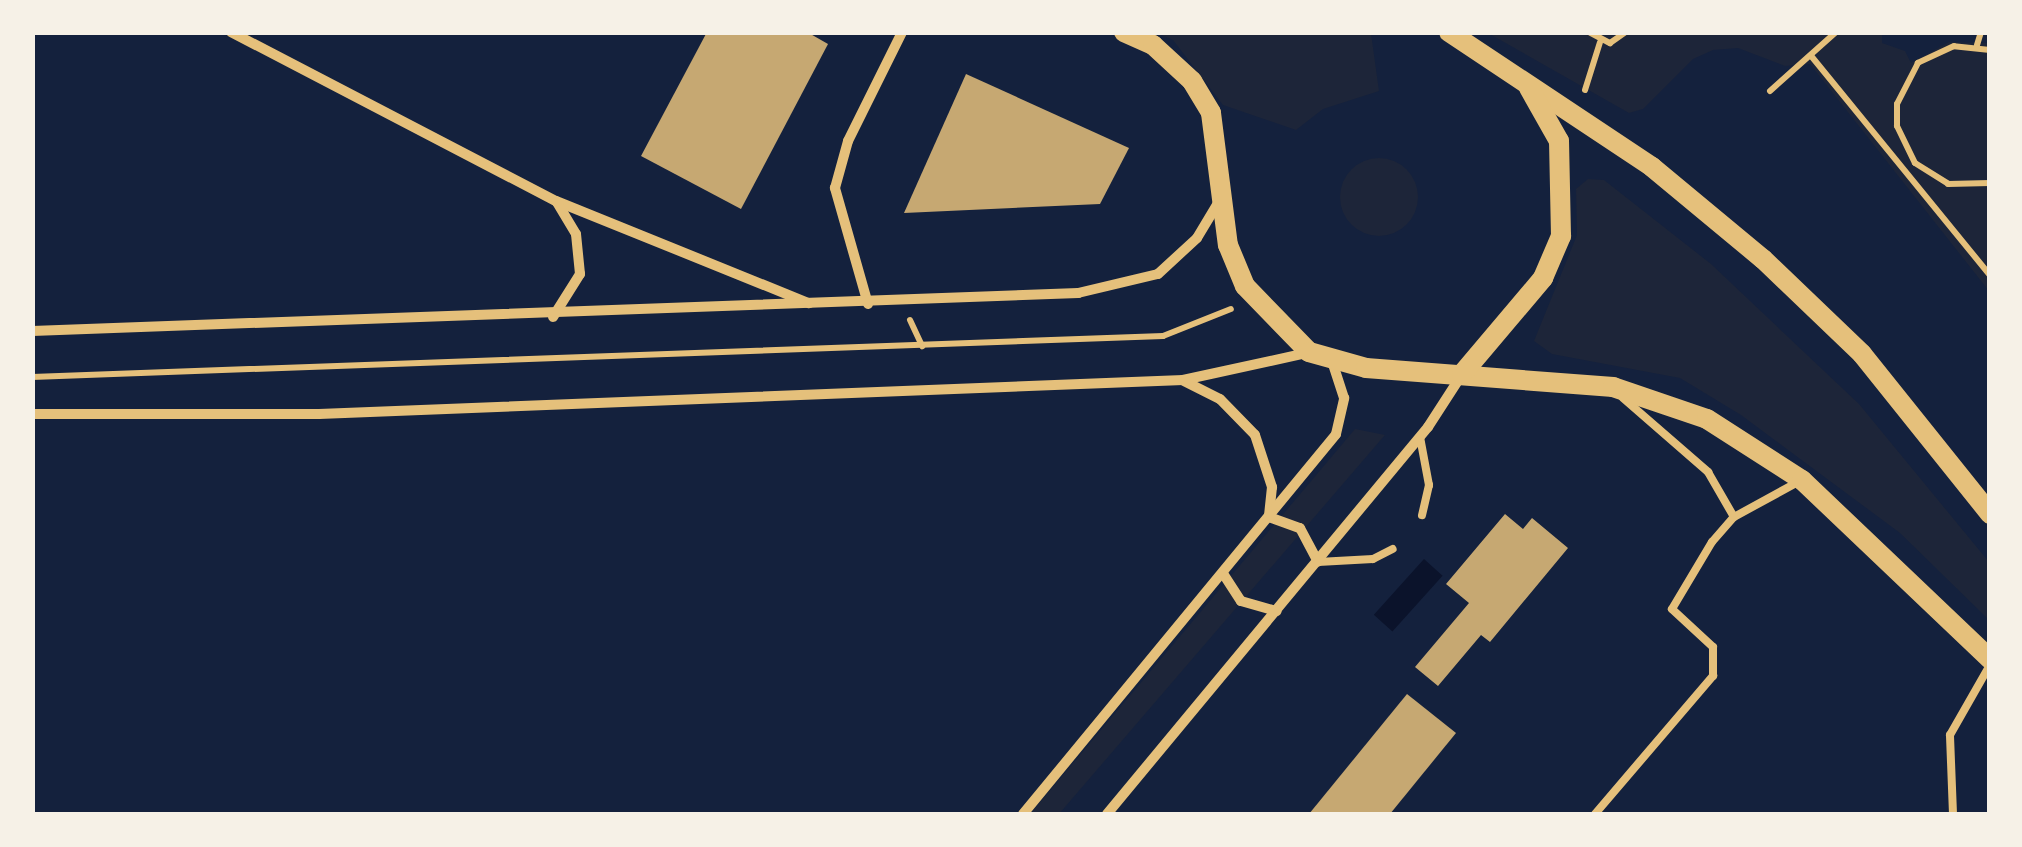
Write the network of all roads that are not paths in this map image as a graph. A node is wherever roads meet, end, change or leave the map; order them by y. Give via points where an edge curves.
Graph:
1 (231, 32) edge
2 (902, 32) edge
3 (1124, 32) edge
4 (1450, 32) edge
5 (1517, 72) junction
6 (1221, 198) junction
7 (556, 201) junction
8 (868, 304) junction
9 (816, 306) junction
10 (552, 317) junction
11 (32, 332) edge
12 (1309, 352) junction
13 (1332, 360) junction
14 (1462, 374) junction
15 (1183, 380) junction
16 (1614, 387) junction
17 (32, 414) edge
18 (1420, 437) junction
19 (1802, 480) junction
20 (1990, 514) edge
21 (1422, 515) dead end
22 (1269, 517) junction
23 (1734, 517) junction
24 (1393, 549) dead end
25 (1318, 562) junction
26 (1224, 575) junction
27 (1277, 611) junction
28 (1990, 662) edge
29 (1023, 814) edge
30 (1107, 814) edge
31 (1595, 814) edge
32 (1954, 814) edge

1 - 7 street
2 - 8 street via 848,141 835,188
3 - 6 main road via 1153,44 1192,80 1218,142
4 - 5 main road
5 - 14 main road via 1559,142 1561,236 1543,278
5 - 20 main road via 1750,248 1848,340
6 - 8 street via 1197,238 1158,274 1078,293
6 - 12 main road via 1228,244 1256,299
7 - 9 street
7 - 10 street via 576,234 580,274
8 - 9 street
9 - 10 street
10 - 11 street
12 - 13 main road
12 - 15 street
13 - 14 main road
13 - 22 street via 1344,418
14 - 16 main road
14 - 18 street
15 - 17 street via 320,414
15 - 22 street via 1220,399 1255,435 1272,487
16 - 19 main road via 1706,418
16 - 23 lane via 1708,472
18 - 21 lane via 1429,485
18 - 25 street
19 - 23 lane
19 - 28 main road
22 - 25 street via 1300,528
22 - 26 street
23 - 31 lane via 1672,609 1713,647 1713,676
24 - 25 lane via 1373,559
25 - 27 street
26 - 27 street via 1241,601
26 - 29 street
27 - 30 street
28 - 32 lane via 1950,735

